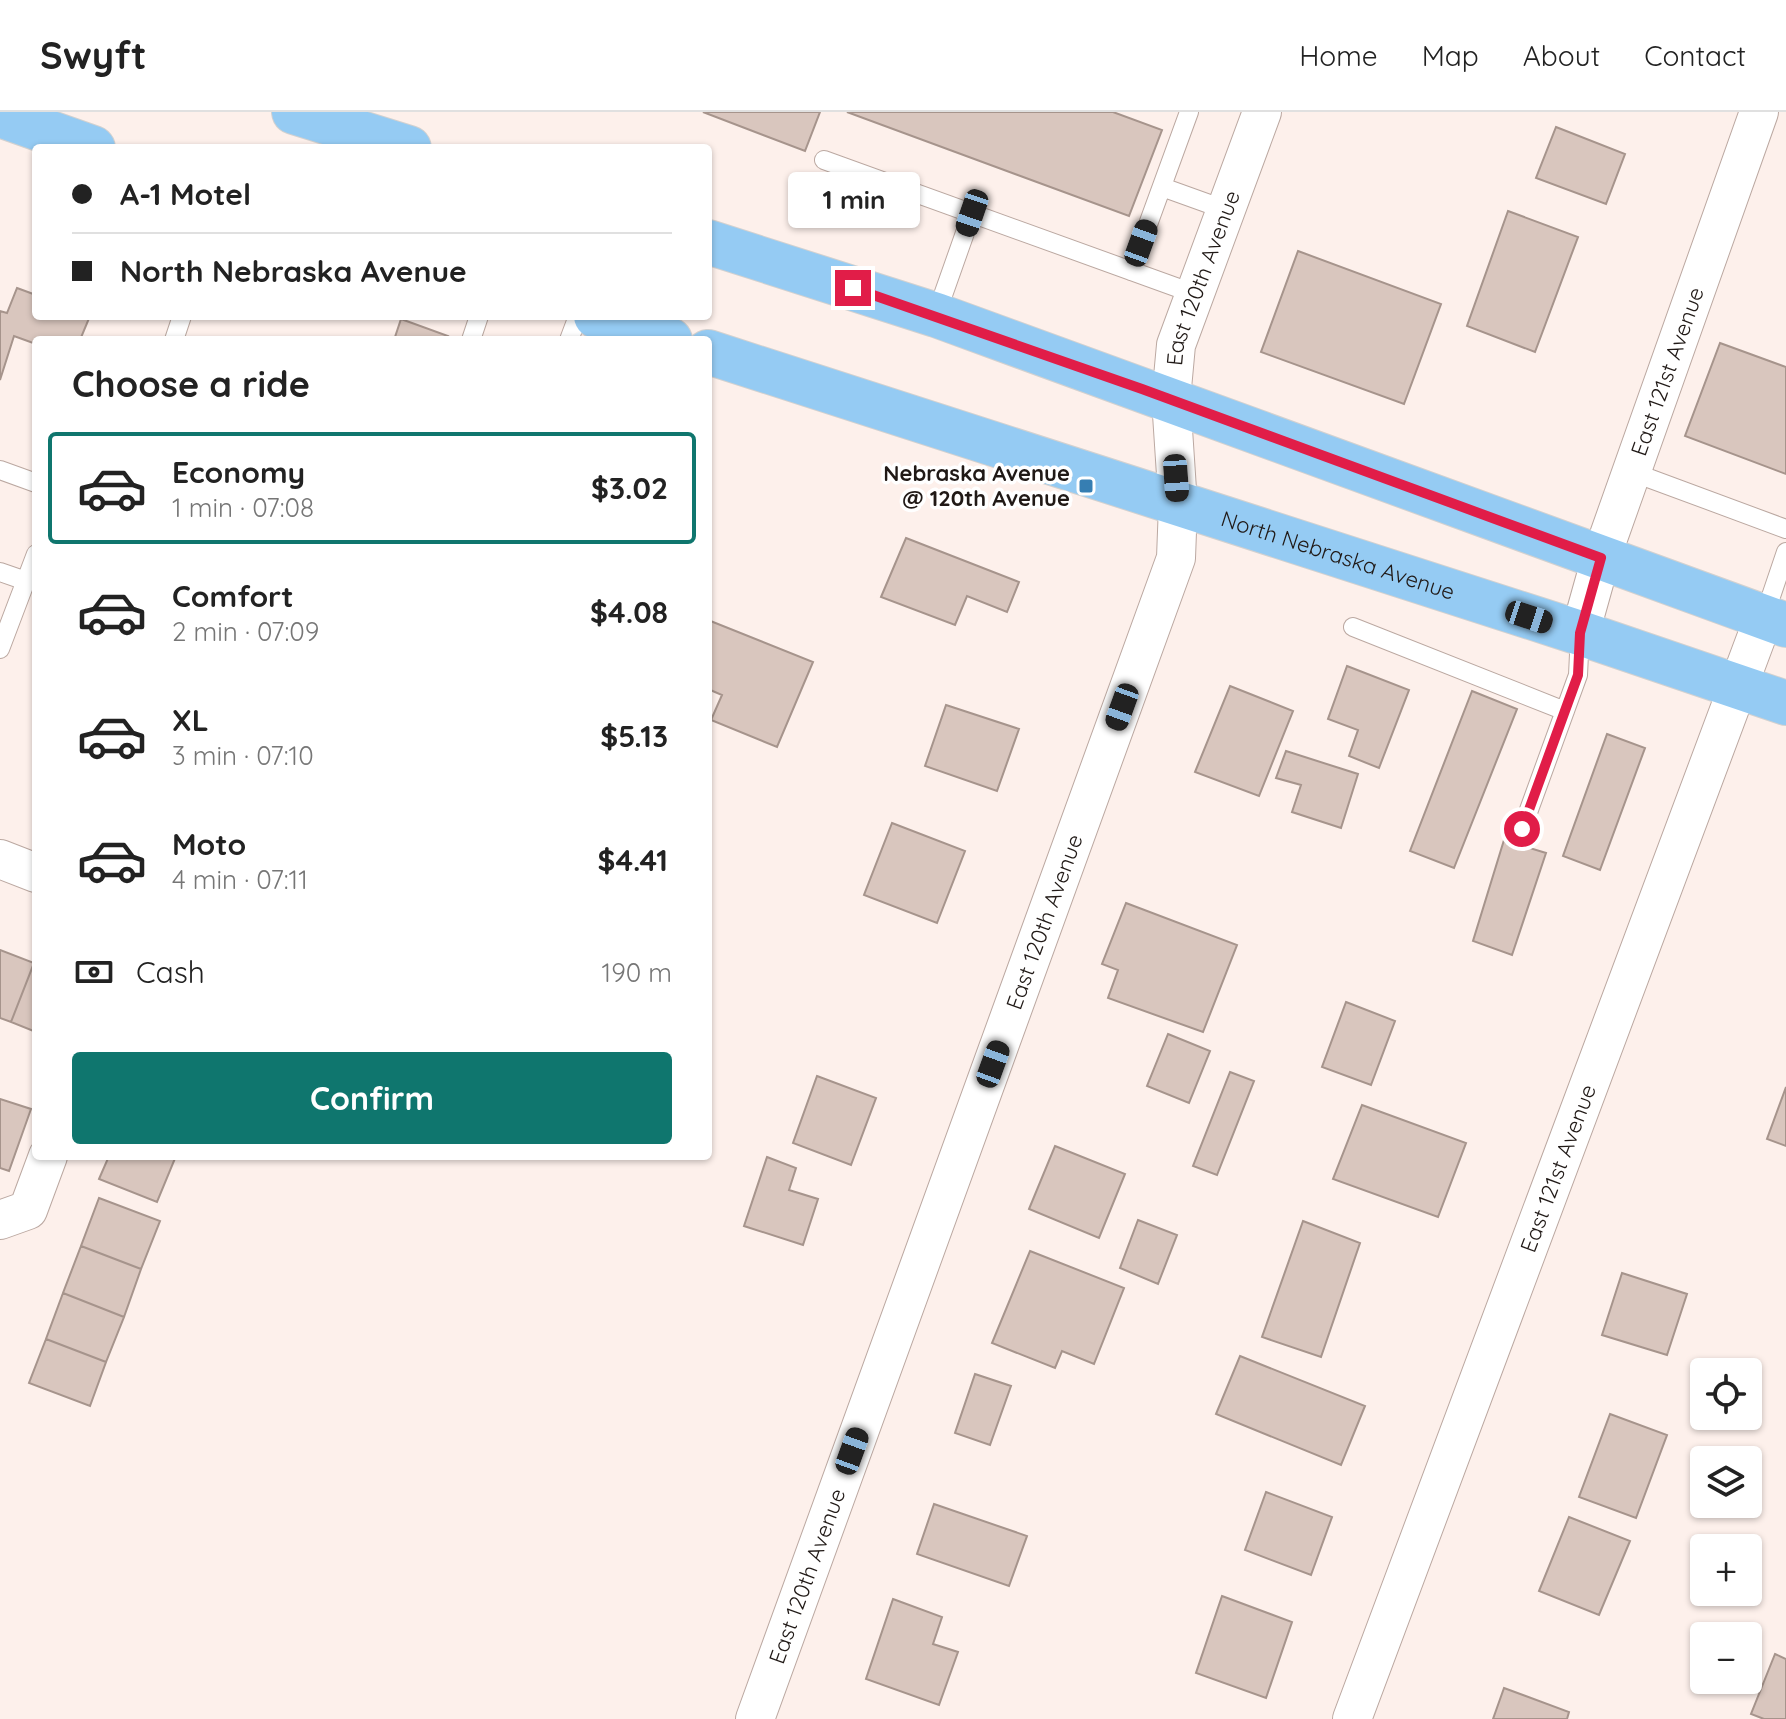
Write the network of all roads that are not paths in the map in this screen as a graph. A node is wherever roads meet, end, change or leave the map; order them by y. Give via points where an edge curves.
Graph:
1 (294, 112) edge
2 (1189, 112) edge
3 (1262, 112) edge
4 (1759, 112) edge
5 (0, 115) edge
6 (82, 144) edge
7 (396, 144) edge
8 (824, 160) dead end
9 (1162, 187) junction
10 (1226, 210) junction
11 (972, 213) junction
12 (712, 243) edge
13 (1131, 271) junction
14 (1195, 294) junction
15 (936, 315) junction
16 (608, 320) edge
17 (658, 336) edge
18 (712, 353) edge
19 (1171, 399) junction
20 (0, 470) edge
21 (1632, 472) junction
22 (32, 482) edge
23 (1178, 505) junction
24 (1786, 529) edge
25 (1786, 552) edge
26 (1601, 558) junction
27 (32, 565) edge
28 (0, 572) edge
29 (26, 581) junction
30 (1775, 621) edge
31 (1353, 627) dead end
32 (1580, 633) junction
33 (0, 649) edge
34 (1737, 685) junction
35 (1786, 703) edge
36 (1565, 711) junction
37 (1522, 829) dead end
38 (0, 859) edge
39 (32, 871) edge
40 (47, 1160) edge
41 (0, 1220) edge
42 (755, 1719) edge
43 (1352, 1719) edge

1 - 7 main road
2 - 9 lane
3 - 10 street, East 120th Avenue
4 - 21 street, East 121st Avenue
5 - 6 main road
8 - 11 lane
9 - 10 lane
9 - 13 lane
10 - 14 street, East 120th Avenue
11 - 13 lane
11 - 15 lane
12 - 15 main road
13 - 14 lane
14 - 19 street, East 120th Avenue via 1176,345
15 - 19 main road
16 - 17 main road
18 - 23 main road, North Nebraska Avenue
19 - 23 street, East 120th Avenue
19 - 26 main road
20 - 22 lane
21 - 24 lane
21 - 26 street, East 121st Avenue
23 - 32 main road, North Nebraska Avenue
23 - 42 street, East 120th Avenue via 1176,558
25 - 30 lane
26 - 30 main road
26 - 32 street, East 121st Avenue
27 - 29 lane
28 - 29 lane
29 - 33 lane
30 - 34 street, East 121st Avenue
31 - 36 lane
32 - 34 main road, North Nebraska Avenue
32 - 36 lane via 1578,675
34 - 35 main road, North Nebraska Avenue
34 - 43 street, East 121st Avenue
36 - 37 lane
38 - 39 street
40 - 41 street via 28,1210

